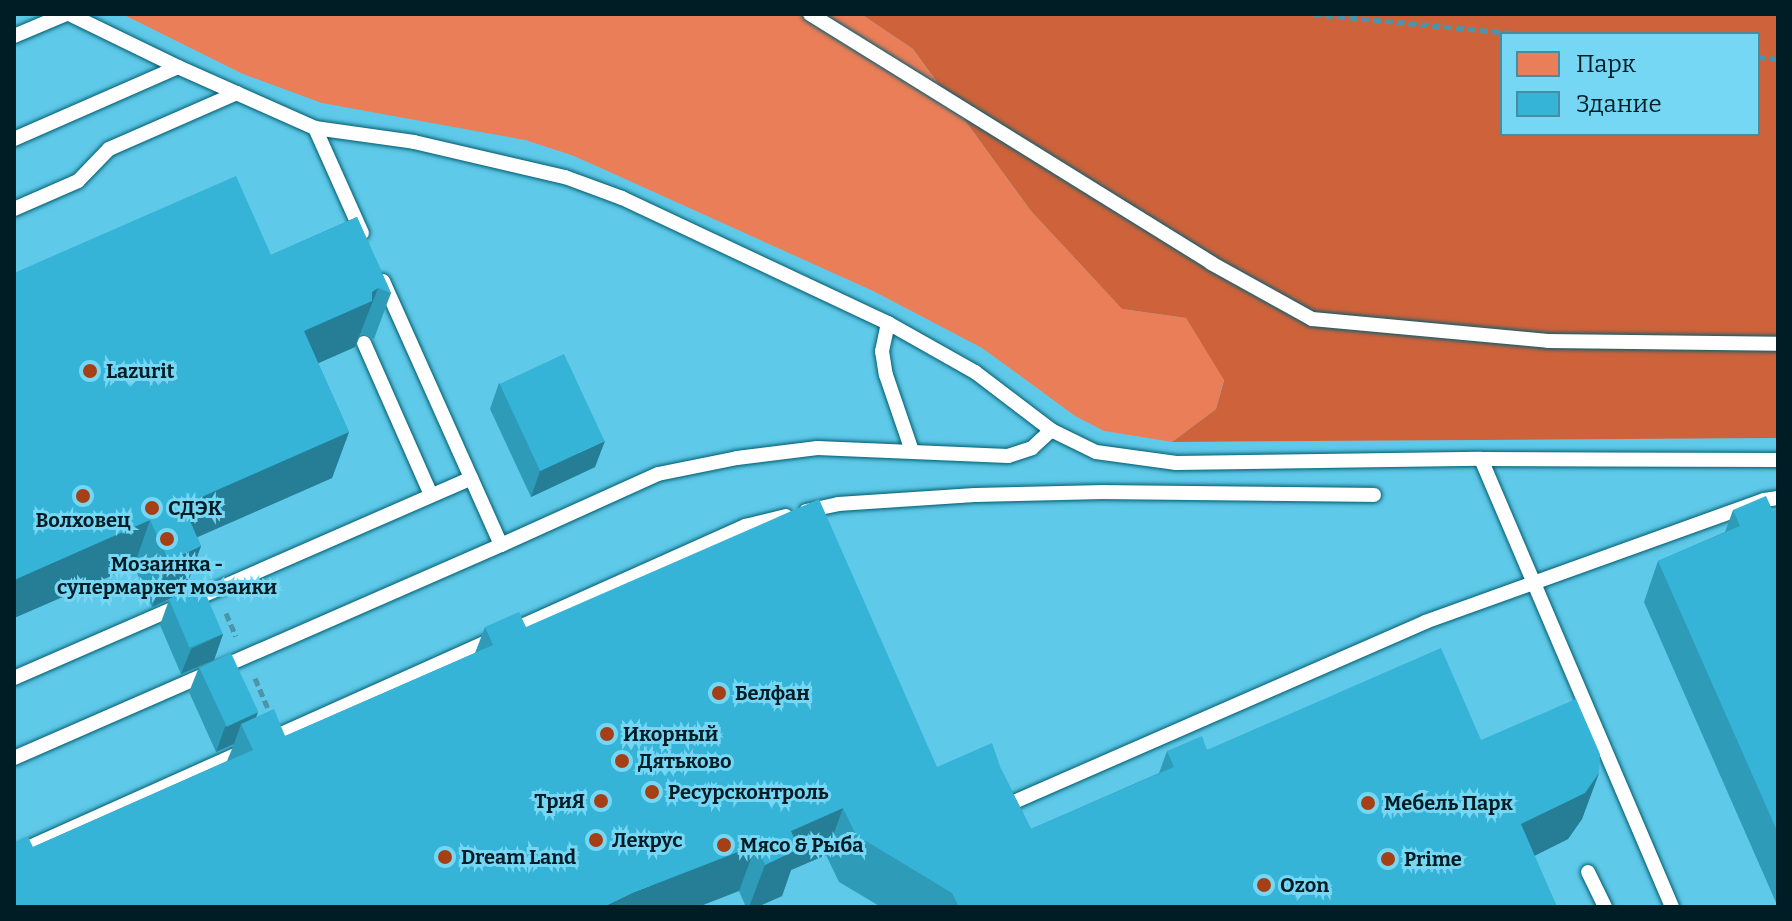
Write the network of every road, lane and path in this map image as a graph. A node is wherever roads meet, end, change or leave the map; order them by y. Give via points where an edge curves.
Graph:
1 (68, 14) edge
2 (810, 14) edge
3 (1313, 14) edge
4 (1500, 32) edge
5 (14, 36) edge
6 (178, 67) junction
7 (237, 93) junction
8 (315, 128) junction
9 (14, 139) edge
10 (14, 209) edge
11 (367, 244) edge
12 (380, 274) edge
13 (888, 323) junction
14 (364, 343) edge
15 (1778, 344) edge
16 (1051, 430) junction
17 (912, 451) junction
18 (1481, 459) junction
19 (1778, 460) edge
20 (471, 478) junction
21 (431, 495) junction
22 (1374, 495) dead end
23 (1778, 498) edge
24 (501, 545) junction
25 (1533, 581) junction
26 (14, 678) edge
27 (14, 758) edge
28 (993, 812) edge
29 (14, 854) edge
30 (1588, 872) dead end
31 (1605, 907) edge
32 (1672, 907) edge

1 - 5 lane
1 - 6 lane
2 - 15 lane via 1211,263 1312,319 1548,341
3 - 4 path
6 - 7 lane
6 - 9 lane
7 - 8 lane
7 - 10 lane via 109,149 78,181
8 - 11 lane
8 - 13 lane via 414,142 565,177 622,198
12 - 20 lane
13 - 16 lane via 975,372
13 - 17 lane via 882,351 886,375
14 - 21 lane
16 - 17 lane via 1032,448 1008,456
16 - 18 lane via 1096,452 1176,463
17 - 24 lane via 817,448 658,474
18 - 19 lane
18 - 25 lane
20 - 21 lane
20 - 24 lane
21 - 26 lane
22 - 29 lane via 1104,492 917,497 838,504 745,526
23 - 25 lane
24 - 27 lane
25 - 28 lane via 1425,622
25 - 32 lane
30 - 31 lane

